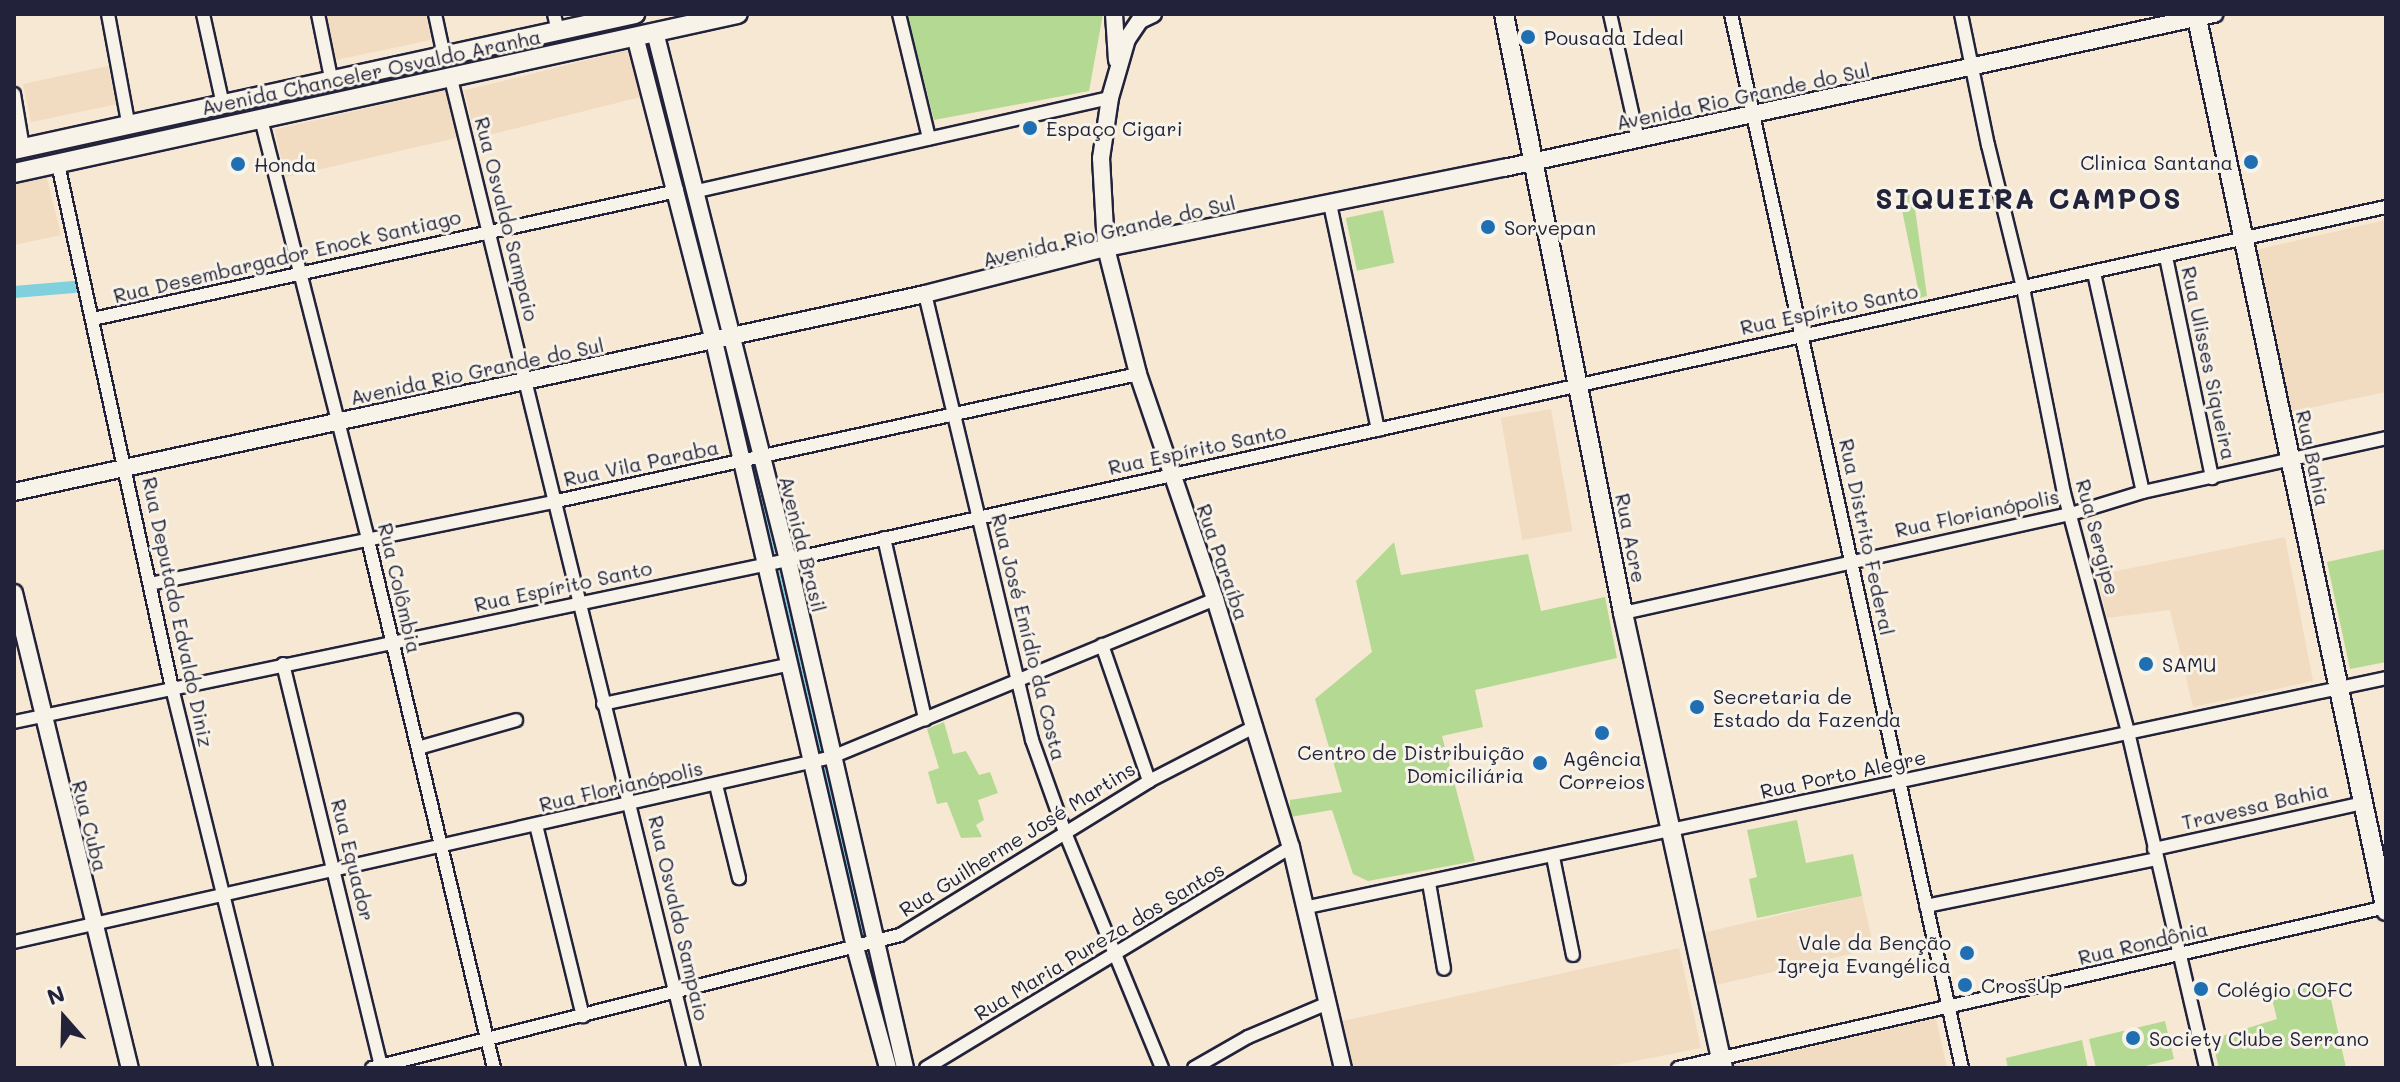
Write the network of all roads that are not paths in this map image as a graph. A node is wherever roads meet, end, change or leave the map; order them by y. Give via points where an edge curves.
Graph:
1 (108, 14) edge
2 (203, 14) edge
3 (318, 14) edge
4 (435, 14) edge
5 (635, 14) edge
6 (738, 14) edge
7 (899, 14) edge
8 (1114, 14) edge
9 (1153, 14) edge
10 (1504, 14) edge
11 (1610, 14) edge
12 (1731, 14) edge
13 (1961, 14) edge
14 (2202, 15) edge
15 (556, 22) edge
16 (655, 32) junction
17 (635, 36) junction
18 (444, 56) junction
19 (1117, 65) junction
20 (1972, 67) junction
21 (451, 79) junction
22 (332, 83) junction
23 (14, 94) edge
24 (1110, 98) junction
25 (223, 105) junction
26 (1751, 114) junction
27 (261, 119) junction
28 (129, 127) junction
29 (929, 138) junction
30 (1638, 139) junction
31 (19, 149) edge
32 (1533, 161) junction
33 (58, 164) junction
34 (14, 173) edge
35 (677, 191) junction
36 (697, 191) junction
37 (1330, 204) junction
38 (2386, 207) edge
39 (490, 231) junction
40 (2246, 239) junction
41 (1106, 248) junction
42 (2166, 257) junction
43 (301, 272) junction
44 (2094, 273) junction
45 (2023, 288) junction
46 (925, 294) junction
47 (93, 319) junction
48 (1804, 335) junction
49 (731, 336) junction
50 (714, 341) junction
51 (1138, 374) junction
52 (526, 381) junction
53 (1578, 384) junction
54 (953, 413) junction
55 (339, 422) junction
56 (1378, 430) junction
57 (2386, 438) edge
58 (761, 457) junction
59 (2291, 458) junction
60 (742, 461) junction
61 (126, 468) junction
62 (1171, 474) junction
63 (2212, 478) junction
64 (14, 492) edge
65 (2143, 492) junction
66 (557, 501) junction
67 (2071, 514) junction
68 (978, 517) junction
69 (884, 538) junction
70 (368, 540) junction
71 (788, 560) junction
72 (1852, 561) junction
73 (767, 563) junction
74 (150, 584) junction
75 (14, 593) edge
76 (1215, 599) junction
77 (579, 603) junction
78 (1623, 613) junction
79 (392, 642) junction
80 (1102, 645) junction
81 (283, 664) junction
82 (791, 664) junction
83 (2386, 678) edge
84 (1017, 680) junction
85 (172, 688) junction
86 (2338, 688) junction
87 (603, 704) junction
88 (42, 716) junction
89 (925, 719) junction
90 (516, 720) dead end
91 (14, 722) edge
92 (1256, 726) junction
93 (2128, 732) junction
94 (418, 748) junction
95 (832, 757) junction
96 (813, 762) junction
97 (1149, 781) junction
98 (1899, 782) junction
99 (716, 785) junction
100 (2363, 803) junction
101 (631, 804) junction
102 (536, 825) junction
103 (1673, 832) junction
104 (1066, 835) junction
105 (441, 846) junction
106 (1291, 847) junction
107 (2156, 854) junction
108 (1553, 857) junction
109 (336, 870) junction
110 (739, 878) dead end
111 (1429, 883) junction
112 (224, 895) junction
113 (1926, 906) junction
114 (1308, 907) junction
115 (2386, 908) edge
116 (93, 924) junction
117 (14, 942) edge
118 (875, 943) junction
119 (855, 947) junction
120 (1118, 954) junction
121 (1573, 955) dead end
122 (2179, 956) junction
123 (1444, 969) dead end
124 (676, 993) junction
125 (1328, 1003) junction
126 (1949, 1007) junction
127 (583, 1016) junction
128 (488, 1040) junction
129 (1722, 1064) edge
130 (377, 1067) edge
131 (130, 1068) edge
132 (266, 1068) edge
133 (494, 1068) edge
134 (694, 1068) edge
135 (888, 1068) edge
136 (905, 1068) edge
137 (926, 1068) edge
138 (1162, 1068) edge
139 (1194, 1068) edge
140 (1343, 1068) edge
141 (1678, 1068) edge
142 (1962, 1068) edge
143 (2206, 1068) edge

1 - 28 street
2 - 25 street
3 - 22 street
4 - 18 street
5 - 15 main road, Avenida Chanceler Osvaldo Aranha
6 - 16 main road, Avenida Chanceler Osvaldo Aranha
7 - 29 street
8 - 19 street
9 - 19 street via 1133,27
10 - 32 main road, Rua Acre
11 - 30 street
12 - 26 street, Rua Distrito Federal
13 - 20 street, Rua Sergipe
14 - 20 street, Avenida Rio Grande do Sul
14 - 40 main road, Rua Bahia
15 - 18 main road, Avenida Chanceler Osvaldo Aranha
16 - 17 main road, Avenida Chanceler Osvaldo Aranha
16 - 36 street, Avenida Brasil
17 - 21 main road, Avenida Chanceler Osvaldo Aranha
17 - 35 street, Avenida Brasil
18 - 22 main road, Avenida Chanceler Osvaldo Aranha
19 - 24 street, Rua Paraíba
20 - 26 street, Avenida Rio Grande do Sul
20 - 45 street, Rua Sergipe
21 - 27 main road, Avenida Chanceler Osvaldo Aranha
21 - 39 street, Rua Osvaldo Sampaio
22 - 25 main road, Avenida Chanceler Osvaldo Aranha
23 - 31 street
24 - 29 street
24 - 41 street, Rua Paraíba via 1101,158
25 - 28 main road, Avenida Chanceler Osvaldo Aranha
26 - 30 street, Avenida Rio Grande do Sul
26 - 48 street, Rua Distrito Federal
27 - 33 main road, Avenida Chanceler Osvaldo Aranha
27 - 43 street, Rua Colômbia
28 - 31 main road, Avenida Chanceler Osvaldo Aranha
29 - 36 street
30 - 32 street, Avenida Rio Grande do Sul
32 - 37 street, Avenida Rio Grande do Sul
32 - 53 main road, Rua Acre
33 - 34 main road, Avenida Chanceler Osvaldo Aranha
33 - 47 street, Rua Deputado Edvaldo Diniz
35 - 39 street, Rua Desembargador Enock Santiago
35 - 50 street, Avenida Brasil
36 - 49 street, Avenida Brasil
37 - 41 street, Avenida Rio Grande do Sul
37 - 56 street
38 - 40 street, Rua Espírito Santo
39 - 43 street, Rua Desembargador Enock Santiago
39 - 52 street, Rua Osvaldo Sampaio
40 - 42 street, Rua Espírito Santo
40 - 59 main road, Rua Bahia
41 - 46 street, Avenida Rio Grande do Sul
41 - 51 street, Rua Paraíba
42 - 44 street, Rua Espírito Santo
42 - 63 street, Rua Ulisses Siqueira
43 - 47 street, Rua Desembargador Enock Santiago
43 - 55 street, Rua Colômbia
44 - 45 street, Rua Espírito Santo
44 - 65 street
45 - 48 street, Rua Espírito Santo
45 - 67 street, Rua Sergipe
46 - 49 street, Avenida Rio Grande do Sul
46 - 54 street, Rua José Emídio da Costa
47 - 61 street, Rua Deputado Edvaldo Diniz
48 - 53 street, Rua Espírito Santo
48 - 72 street, Rua Distrito Federal
49 - 50 street, Avenida Rio Grande do Sul
49 - 58 street, Avenida Brasil
50 - 52 street, Avenida Rio Grande do Sul
50 - 60 street, Avenida Brasil
51 - 54 street, Rua Vila Paraba
51 - 62 street, Rua Paraíba
52 - 55 street, Avenida Rio Grande do Sul
52 - 66 street, Rua Osvaldo Sampaio
53 - 56 street, Rua Espírito Santo
53 - 78 main road, Rua Acre
54 - 58 street, Rua Vila Paraba
54 - 68 street, Rua José Emídio da Costa
55 - 61 street, Avenida Rio Grande do Sul
55 - 70 street, Rua Colômbia
56 - 62 street, Rua Espírito Santo
57 - 59 street, Rua Florianópolis
58 - 60 street, Rua Vila Paraba
58 - 71 street, Avenida Brasil
59 - 63 street, Rua Florianópolis
59 - 86 main road, Rua Bahia
60 - 66 street, Rua Vila Paraba
60 - 73 street, Avenida Brasil
61 - 64 street, Avenida Rio Grande do Sul
61 - 74 street, Rua Deputado Edvaldo Diniz
62 - 68 street, Rua Espírito Santo
62 - 76 street, Rua Paraíba
63 - 65 street, Rua Florianópolis
65 - 67 street, Rua Florianópolis
66 - 70 street, Rua Vila Paraba
66 - 77 street, Rua Osvaldo Sampaio
67 - 72 street, Rua Florianópolis
67 - 93 street, Rua Sergipe
68 - 69 street, Rua Espírito Santo
68 - 84 street, Rua José Emídio da Costa
69 - 71 street, Rua Espírito Santo
69 - 89 street
70 - 74 street, Rua Vila Paraba
70 - 79 street, Rua Colômbia
71 - 73 street, Rua Espírito Santo
71 - 95 street, Avenida Brasil
72 - 78 street, Rua Florianópolis
72 - 98 street, Rua Distrito Federal
73 - 77 street, Rua Espírito Santo
73 - 82 street, Avenida Brasil
74 - 85 street, Rua Deputado Edvaldo Diniz
75 - 88 street, Rua Cuba
76 - 80 street, Rua Florianópolis
76 - 92 street, Rua Paraíba
77 - 79 street, Rua Espírito Santo
77 - 87 street, Rua Osvaldo Sampaio
78 - 103 main road, Rua Acre
79 - 81 street, Rua Espírito Santo
79 - 94 street, Rua Colômbia
80 - 84 street, Rua Florianópolis
80 - 97 street
81 - 85 street, Rua Espírito Santo
81 - 109 street, Rua Equador
82 - 87 street
82 - 96 street, Avenida Brasil
83 - 86 street, Rua Porto Alegre
84 - 89 street, Rua Florianópolis
84 - 104 street, Rua José Emídio da Costa
85 - 88 street, Rua Espírito Santo
85 - 112 street, Rua Deputado Edvaldo Diniz
86 - 93 street, Rua Porto Alegre
86 - 100 main road, Rua Bahia
87 - 101 street, Rua Osvaldo Sampaio
88 - 91 street, Rua Espírito Santo
88 - 116 street, Rua Cuba
89 - 95 street, Rua Florianópolis
90 - 94 street
92 - 97 street, Rua Guilherme José Martins
92 - 106 street, Rua Paraíba
93 - 98 street, Rua Porto Alegre
93 - 107 street, Rua Sergipe
94 - 105 street, Rua Colômbia
95 - 96 street, Rua Florianópolis
95 - 118 street, Avenida Brasil
96 - 99 street, Rua Florianópolis
96 - 119 street, Avenida Brasil
97 - 104 street, Rua Guilherme José Martins
98 - 103 street, Rua Porto Alegre
98 - 113 street, Rua Distrito Federal
99 - 101 street, Rua Florianópolis
99 - 110 street
100 - 107 street, Travessa Bahia
100 - 115 main road, Rua Bahia
101 - 102 street, Rua Florianópolis
101 - 124 street, Rua Osvaldo Sampaio
102 - 105 street, Rua Florianópolis
102 - 127 street
103 - 108 street, Rua Porto Alegre
103 - 129 main road, Rua Acre
104 - 118 street, Rua Guilherme José Martins via 918,926
104 - 120 street, Rua José Emídio da Costa
105 - 109 street, Rua Florianópolis
105 - 128 street, Rua Colômbia
106 - 114 street, Rua Paraíba
106 - 120 street, Rua Maria Pureza dos Santos
107 - 113 street, Travessa Bahia
107 - 122 street, Rua Sergipe
108 - 111 street, Rua Porto Alegre
108 - 121 street
109 - 112 street, Rua Florianópolis
109 - 130 street, Rua Equador
111 - 114 street, Rua Porto Alegre
111 - 123 street
112 - 116 street, Rua Florianópolis
112 - 132 street, Rua Deputado Edvaldo Diniz
113 - 126 street, Rua Distrito Federal
114 - 125 street, Rua Paraíba
115 - 122 street, Rua Rondônia
116 - 117 street, Rua Florianópolis
116 - 131 street, Rua Cuba
118 - 119 street, Rua Guilherme José Martins
118 - 136 street, Avenida Brasil
119 - 124 street, Rua Guilherme José Martins
119 - 135 street, Avenida Brasil
120 - 137 street, Rua Maria Pureza dos Santos
120 - 138 street, Rua José Emídio da Costa
122 - 126 street, Rua Rondônia
122 - 143 street, Rua Sergipe
124 - 127 street, Rua Guilherme José Martins
124 - 134 street, Rua Osvaldo Sampaio
125 - 139 street via 1248,1037
125 - 140 street, Rua Paraíba
126 - 129 street, Rua Rondônia
126 - 142 street, Rua Distrito Federal
127 - 128 street, Rua Guilherme José Martins
128 - 130 street, Rua Guilherme José Martins
128 - 133 street, Rua Colômbia
129 - 141 street, Rua Rondônia

